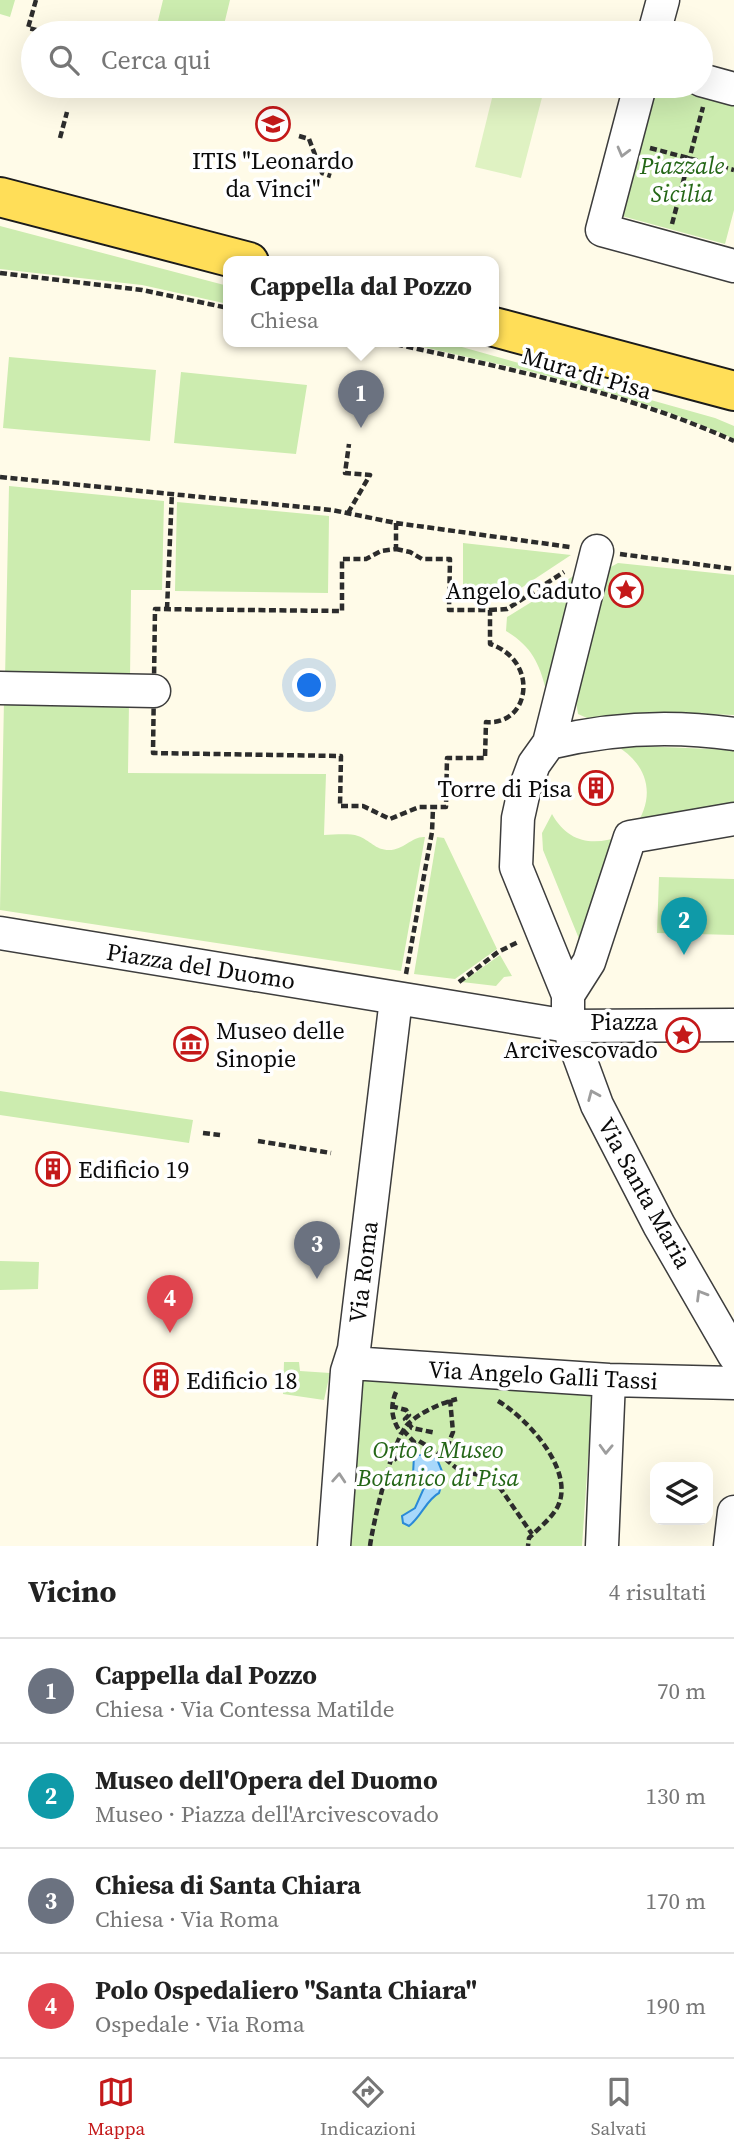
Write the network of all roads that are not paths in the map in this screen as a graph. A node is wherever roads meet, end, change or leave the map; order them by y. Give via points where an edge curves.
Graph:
1 (663, 0) edge
2 (657, 21) edge
3 (637, 98) edge
4 (0, 197) edge
5 (226, 256) edge
6 (733, 262) edge
7 (499, 328) edge
8 (734, 391) edge
9 (597, 551) road end
10 (0, 688) edge
11 (154, 691) road end
12 (734, 734) edge
13 (549, 743) junction
14 (734, 819) edge
15 (0, 933) edge
16 (568, 995) junction
17 (409, 1000) junction
18 (734, 1025) edge
19 (568, 1026) junction
20 (734, 1354) edge
21 (351, 1363) junction
22 (609, 1380) junction
23 (734, 1383) edge
24 (734, 1512) edge
25 (334, 1546) edge
26 (602, 1546) edge
27 (730, 1546) edge

1 - 2 street
3 -> 6 street via 602,230
4 - 5 main road
7 - 8 main road
9 - 13 street
10 - 11 street
12 - 13 street via 609,731
13 - 16 street via 534,764 524,791 516,831 516,867
14 - 16 street via 629,837 589,962
15 - 17 street, Piazza del Duomo
16 - 19 street
17 - 19 street, Piazza del Duomo
17 - 21 street, Via Roma
18 - 19 street, Piazza del Duomo
20 -> 19 street, Via Santa Maria via 624,1160 597,1105
21 - 22 street, Via Angelo Galli Tassi
25 -> 21 street, Via Roma
22 - 23 street, Via Angelo Galli Tassi
22 -> 26 street
24 - 27 street

